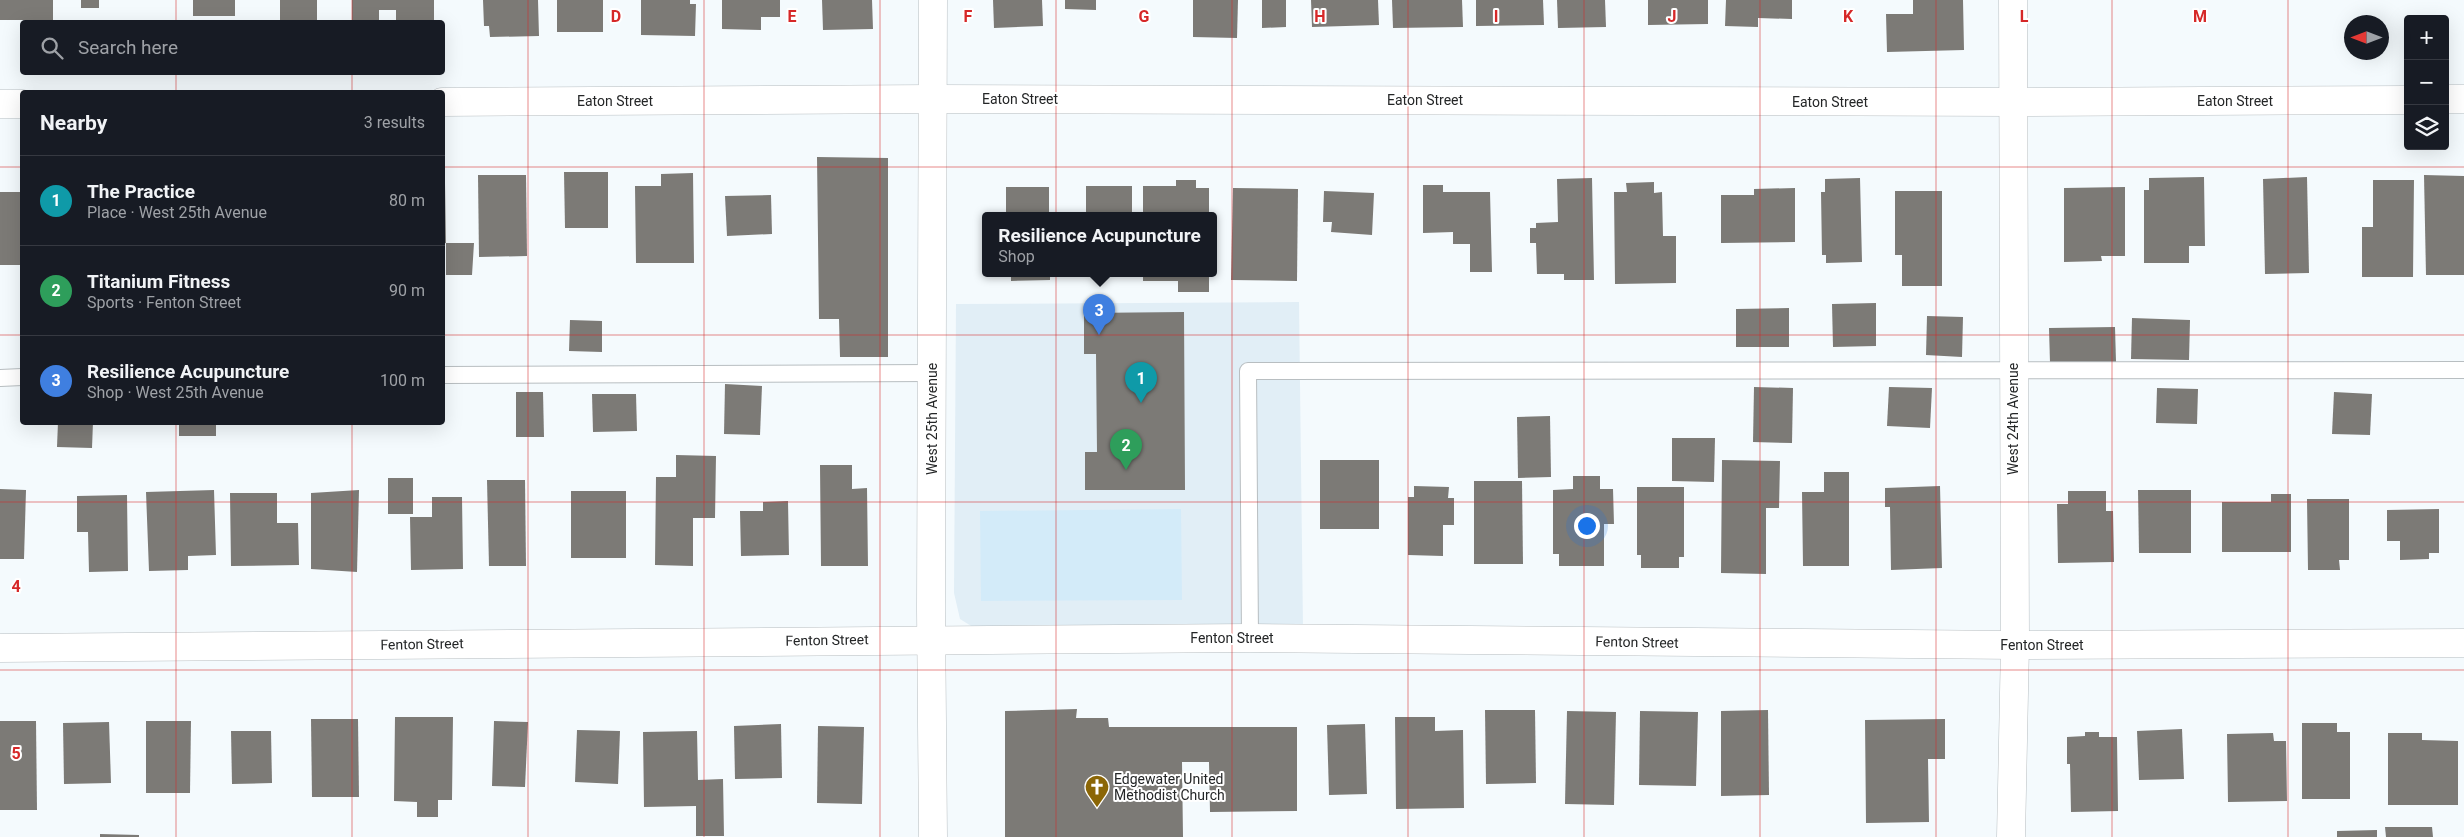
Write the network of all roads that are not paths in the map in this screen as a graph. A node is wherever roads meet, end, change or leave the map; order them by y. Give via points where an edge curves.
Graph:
1 (933, 0) edge
2 (2013, 0) edge
3 (933, 99) junction
4 (2449, 99) edge
5 (2464, 99) edge
6 (2404, 100) edge
7 (445, 102) edge
8 (2012, 102) junction
9 (0, 104) edge
10 (20, 104) edge
11 (2464, 370) edge
12 (2013, 371) junction
13 (932, 373) junction
14 (445, 375) edge
15 (20, 377) edge
16 (0, 378) edge
17 (1250, 638) junction
18 (931, 639) junction
19 (2464, 643) edge
20 (2015, 645) junction
21 (0, 648) edge
22 (933, 837) edge
23 (2011, 837) edge

1 - 3 street, West 25th Avenue
2 - 8 street, West 24th Avenue
3 - 7 street, Eaton Street
3 - 8 street, Eaton Street
3 - 13 street, West 25th Avenue
4 - 5 street
6 - 8 street, Eaton Street
8 - 12 street, West 24th Avenue
9 - 10 street
11 - 12 lane
12 - 17 lane via 1248,371
12 - 20 street, West 24th Avenue
13 - 14 lane
13 - 18 street, West 25th Avenue
15 - 16 lane
17 - 18 street, Fenton Street
17 - 20 street, Fenton Street
18 - 21 street, Fenton Street
18 - 22 street, West 25th Avenue
19 - 20 street, Fenton Street
20 - 23 street, West 24th Avenue

